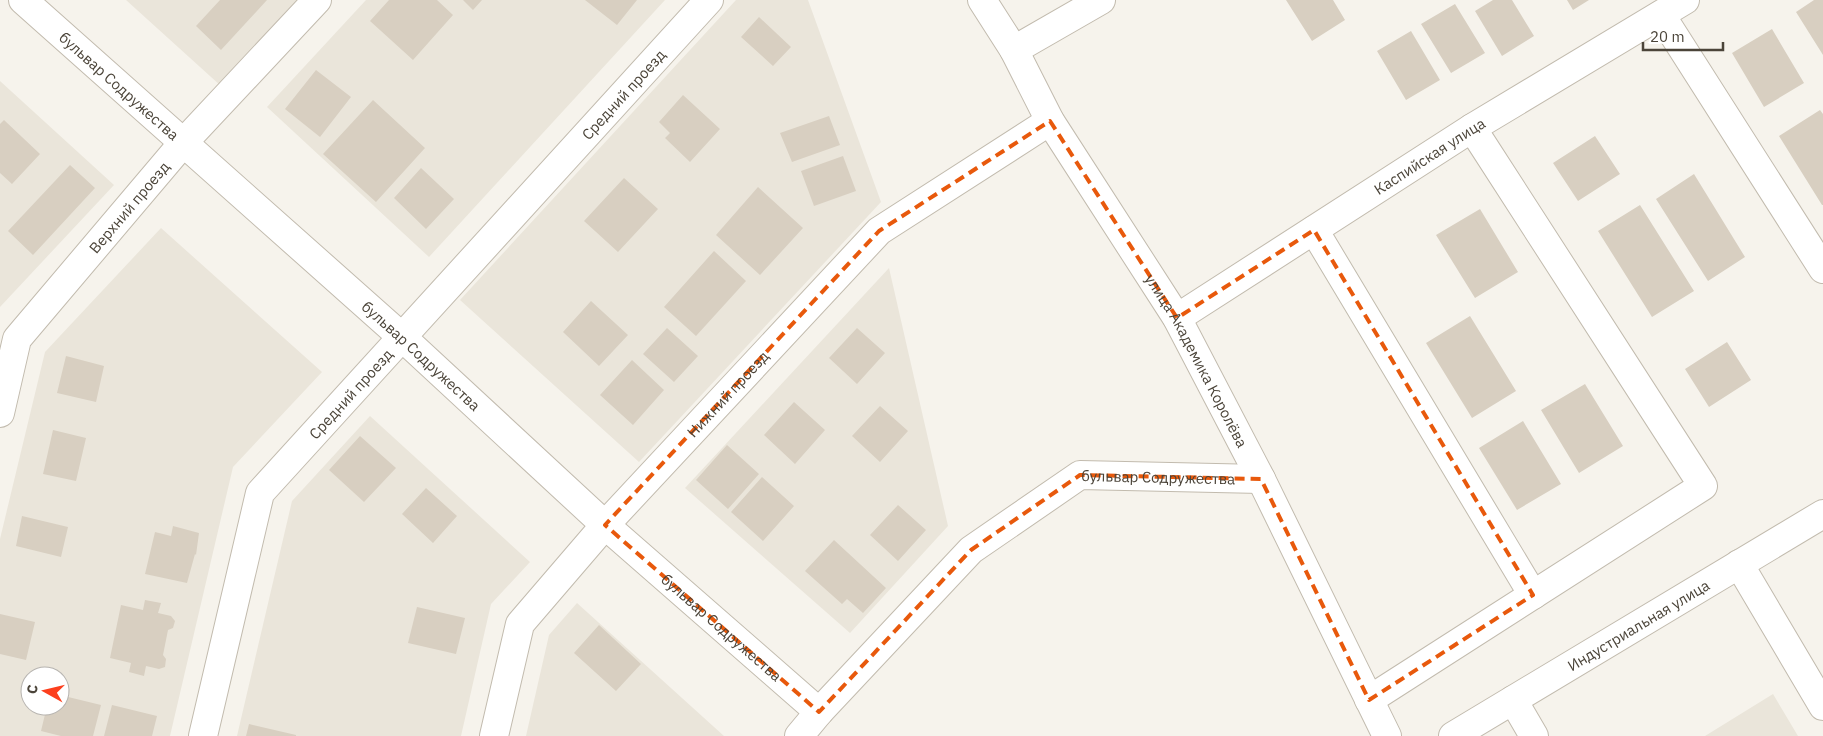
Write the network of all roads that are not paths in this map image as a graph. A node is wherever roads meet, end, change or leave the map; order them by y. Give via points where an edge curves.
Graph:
1 (23, 0) edge
2 (317, 0) edge
3 (709, 0) edge
4 (982, 0) edge
5 (1101, 0) edge
6 (1685, 0) edge
7 (1661, 15) junction
8 (1014, 50) junction
9 (1050, 121) junction
10 (1472, 128) junction
11 (183, 143) junction
12 (1314, 230) junction
13 (1823, 269) edge
14 (1177, 318) junction
15 (403, 338) junction
16 (0, 413) edge
17 (1262, 479) junction
18 (1823, 514) edge
19 (605, 525) junction
20 (1739, 564) junction
21 (1533, 595) junction
22 (1369, 700) junction
23 (1513, 700) junction
24 (1823, 706) edge
25 (819, 712) junction
26 (204, 736) edge
27 (494, 736) edge
28 (799, 736) edge
29 (1387, 736) edge
30 (1453, 736) edge
31 (1534, 736) edge

1 - 11 street, бульвар Содружества
2 - 11 street, Верхний проезд
3 - 15 street, Средний проезд
4 - 8 street, улица Академика Королёва
5 - 8 street
6 - 7 street, Каспийская улица
7 - 10 street, Каспийская улица
7 - 13 street
8 - 9 street, улица Академика Королёва
9 - 14 street, улица Академика Королёва
9 - 19 street, Нижний проезд via 879,231
10 - 12 street, Каспийская улица
10 - 21 street via 1703,486
11 - 15 street, бульвар Содружества
11 - 16 street, Верхний проезд via 17,339
12 - 14 street, Каспийская улица
12 - 21 street
14 - 17 street, улица Академика Королёва
15 - 19 street, бульвар Содружества
15 - 26 street, Средний проезд via 260,493
17 - 22 street, улица Академика Королёва
17 - 25 street, бульвар Содружества via 1080,475 971,550
18 - 20 street, Индустриальная улица
19 - 25 street, бульвар Содружества
19 - 27 street, Нижний проезд via 520,624
20 - 23 street, Индустриальная улица
20 - 24 street
21 - 22 street
22 - 29 street, улица Академика Королёва
23 - 30 street, Индустриальная улица
23 - 31 street
25 - 28 street, бульвар Содружества

